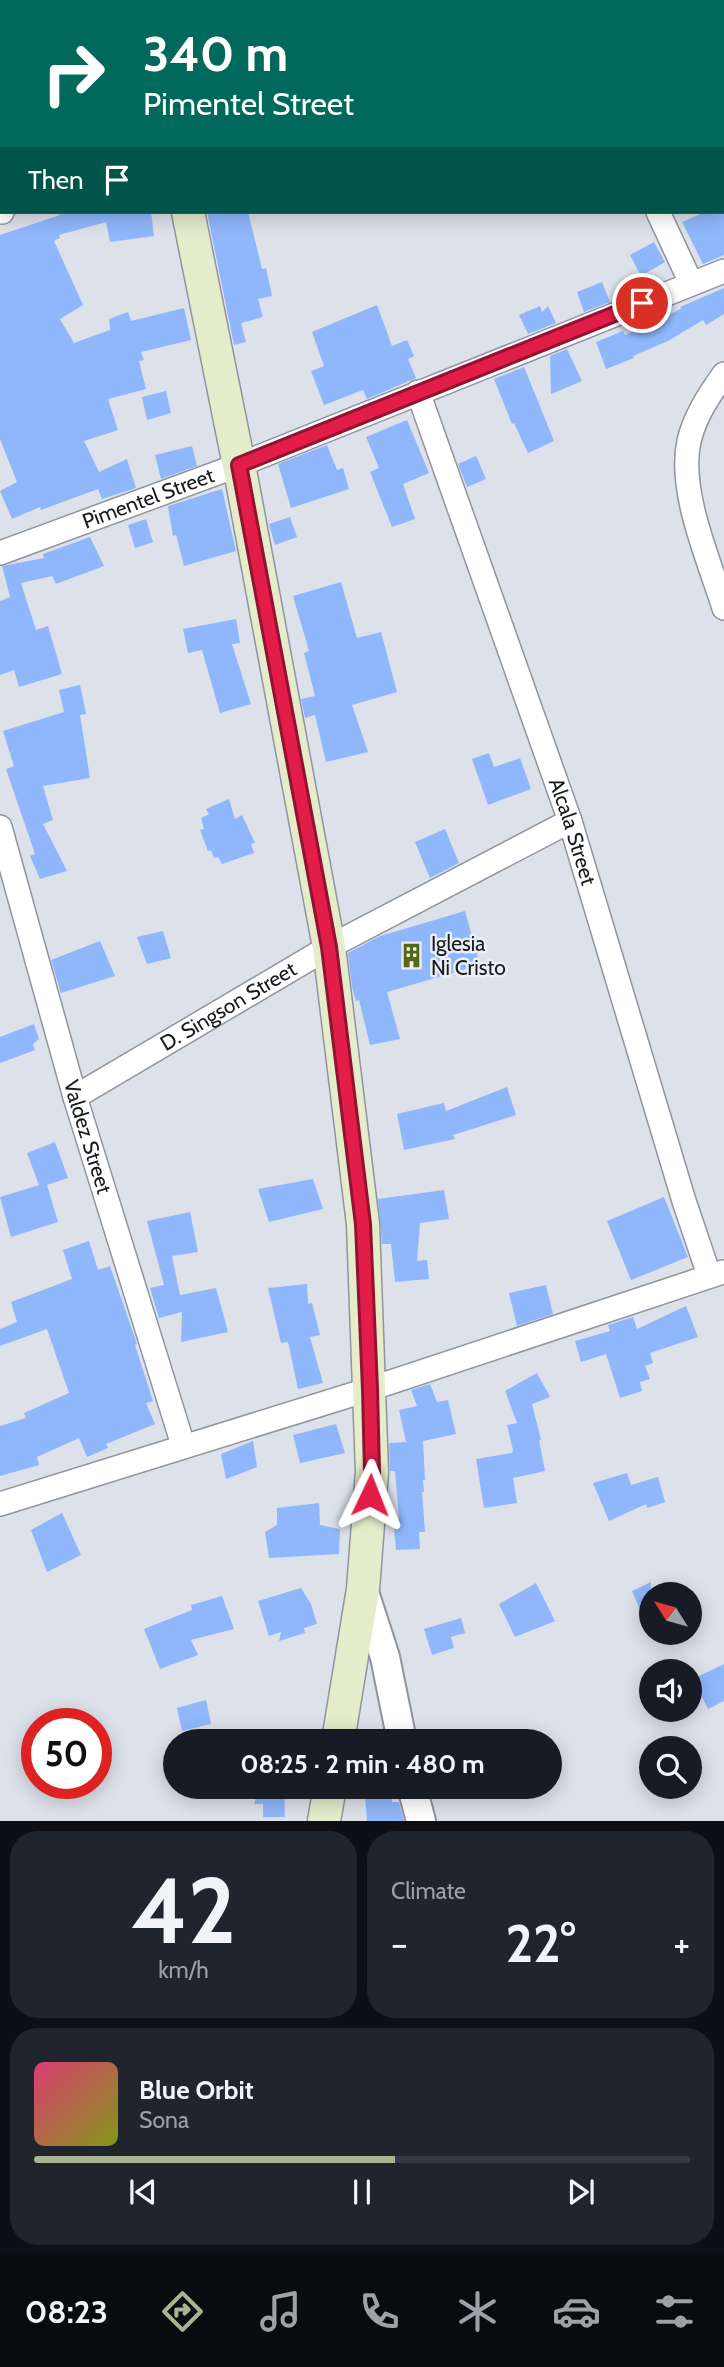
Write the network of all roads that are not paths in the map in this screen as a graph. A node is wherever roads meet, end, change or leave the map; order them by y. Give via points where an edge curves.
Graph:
1 (188, 214) edge
2 (660, 214) edge
3 (724, 271) edge
4 (691, 283) junction
5 (724, 374) edge
6 (418, 392) junction
7 (239, 465) junction
8 (0, 553) edge
9 (724, 608) edge
10 (570, 821) junction
11 (0, 827) edge
12 (329, 947) junction
13 (75, 1097) junction
14 (717, 1273) edge
15 (370, 1389) junction
16 (183, 1445) junction
17 (0, 1504) edge
18 (363, 1588) junction
19 (340, 1729) edge
20 (400, 1729) edge
21 (328, 1799) edge
22 (415, 1799) edge
23 (324, 1821) edge
24 (421, 1821) edge

1 - 7 main road
2 - 4 street
3 - 4 street, Pimentel Street
4 - 6 street, Pimentel Street
5 - 9 street via 697,418 686,471 690,499
6 - 7 street, Pimentel Street
6 - 10 street, Alcala Street
7 - 8 street, Pimentel Street
7 - 12 main road
10 - 12 street, D. Singson Street
10 - 14 street, Alcala Street via 684,1201
11 - 13 street, Valdez Street
12 - 13 street, D. Singson Street
12 - 15 main road via 363,1224
13 - 16 street, Valdez Street
14 - 15 street
15 - 16 street
15 - 18 main road via 372,1472
16 - 17 street
18 - 19 main road
18 - 20 street via 385,1657
21 - 23 main road
22 - 24 street

